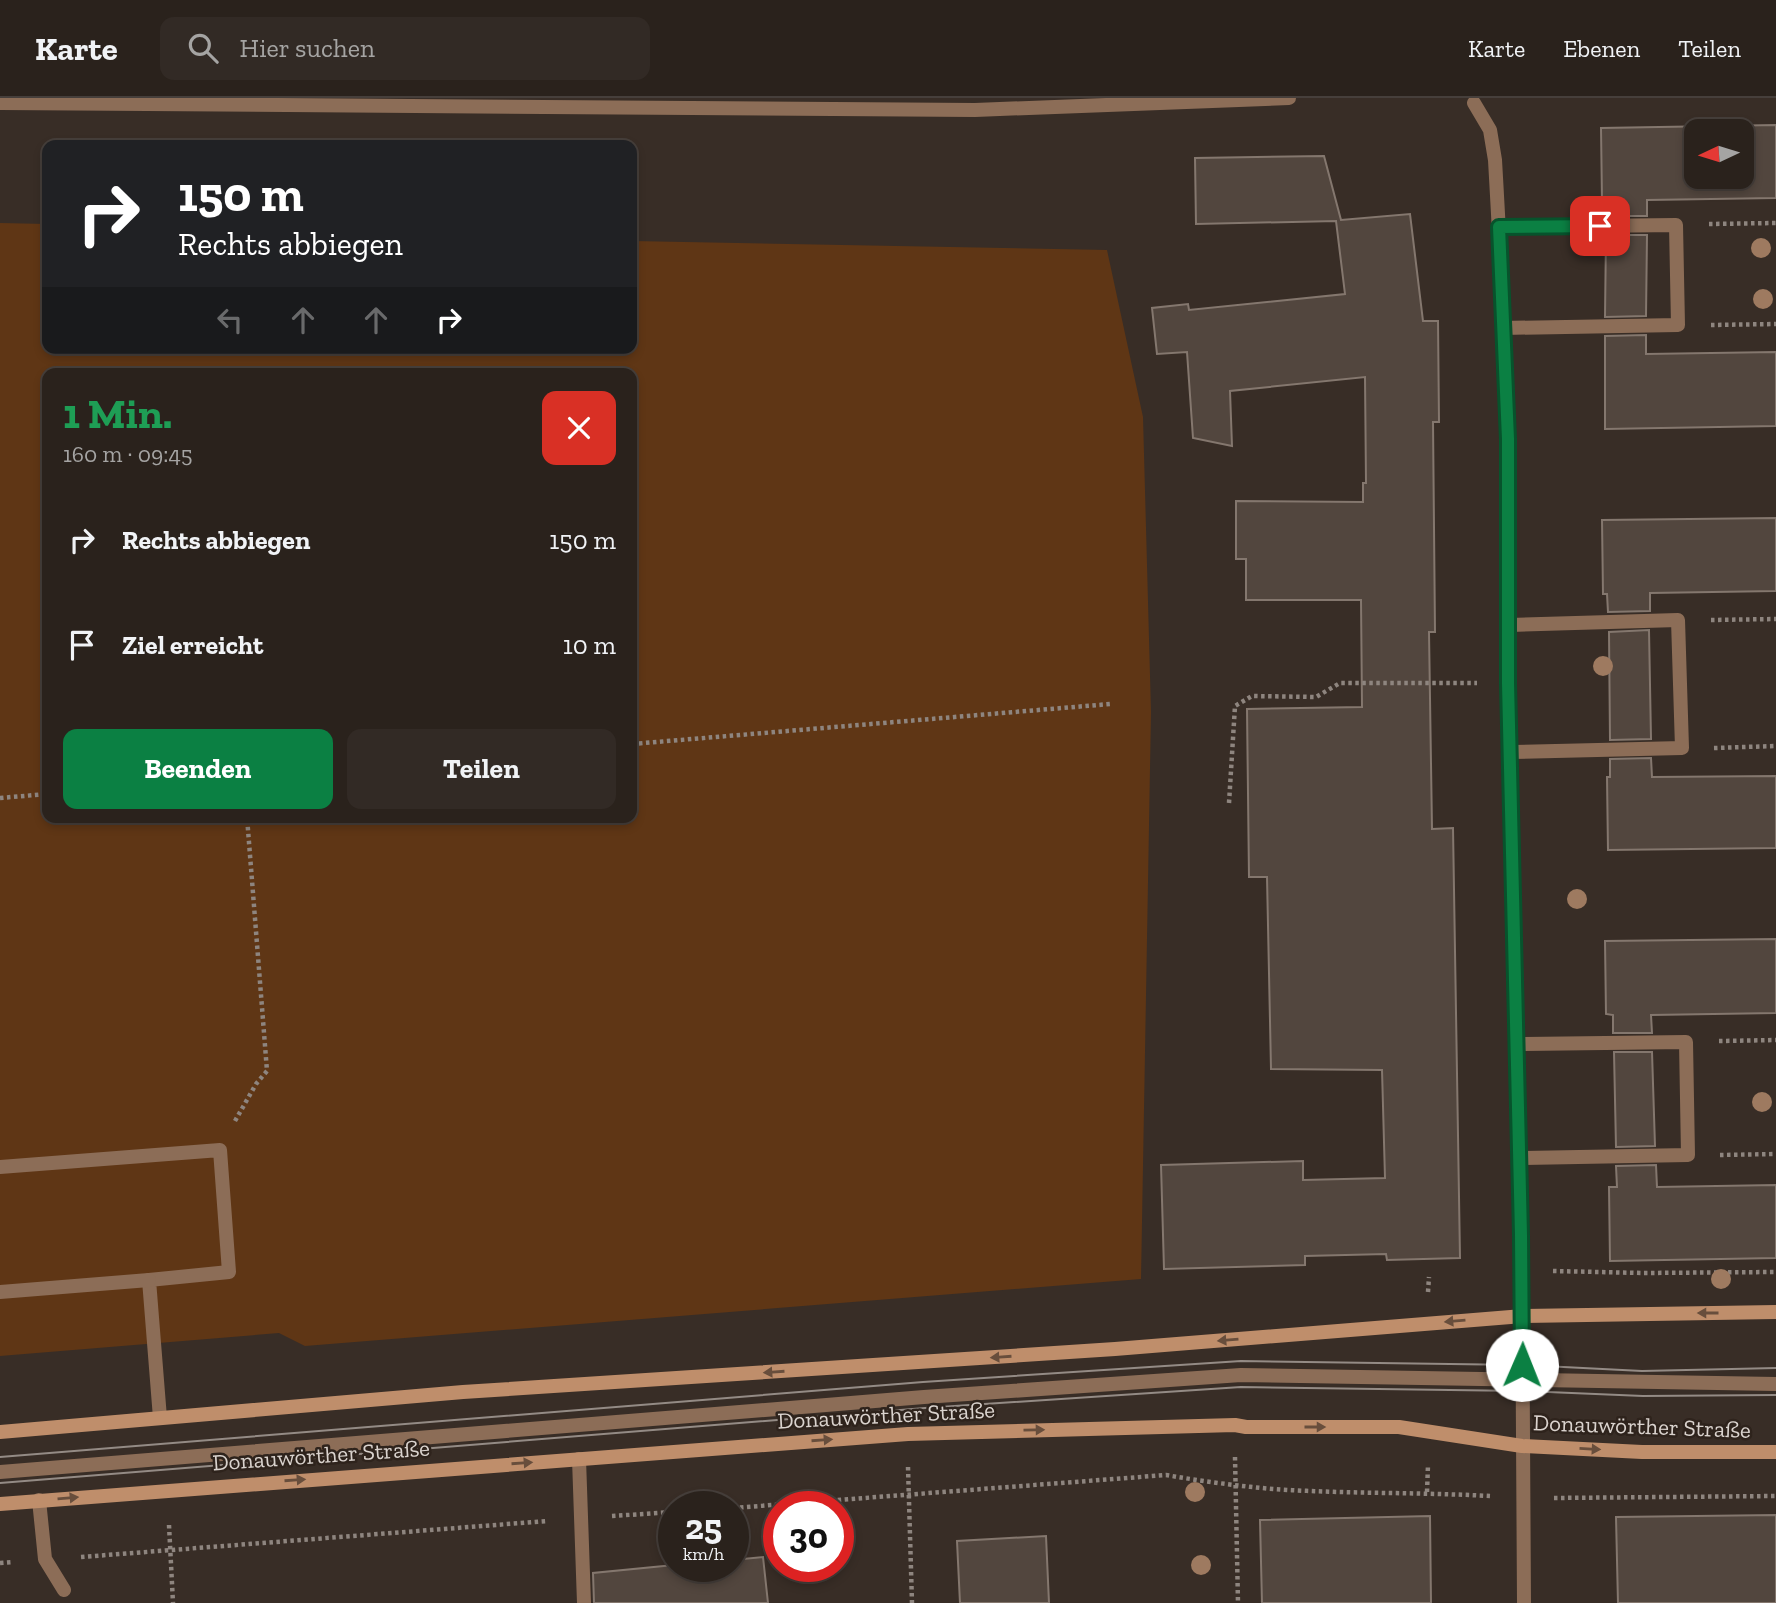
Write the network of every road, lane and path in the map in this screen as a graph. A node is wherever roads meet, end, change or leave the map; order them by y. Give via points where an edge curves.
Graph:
1 (1289, 98) edge
2 (1471, 100) edge
3 (0, 103) edge
4 (975, 104) edge
5 (1776, 223) edge
6 (1676, 225) junction
7 (1499, 227) junction
8 (1776, 324) edge
9 (1678, 325) junction
10 (1503, 328) junction
11 (1776, 619) edge
12 (1678, 620) junction
13 (1510, 625) junction
14 (1508, 683) junction
15 (1110, 705) dead end
16 (637, 744) edge
17 (1776, 746) edge
18 (1682, 748) junction
19 (1512, 752) junction
20 (42, 794) edge
21 (0, 798) edge
22 (1229, 803) dead end
23 (247, 823) edge
24 (1776, 1040) edge
25 (1686, 1042) junction
26 (1517, 1044) junction
27 (220, 1150) junction
28 (1776, 1154) edge
29 (1688, 1156) junction
30 (1519, 1158) junction
31 (0, 1167) edge
32 (1522, 1270) junction
33 (1776, 1272) edge
34 (1429, 1277) dead end
35 (149, 1280) junction
36 (0, 1292) edge
37 (1428, 1294) dead end
38 (1776, 1312) edge
39 (1523, 1316) junction
40 (1522, 1380) junction
41 (1776, 1384) edge
42 (160, 1418) junction
43 (1235, 1425) junction
44 (0, 1432) edge
45 (908, 1434) junction
46 (1522, 1446) junction
47 (1776, 1452) edge
48 (579, 1459) junction
49 (0, 1472) edge
50 (1236, 1486) junction
51 (166, 1489) junction
52 (908, 1495) junction
53 (1776, 1496) edge
54 (1522, 1498) junction
55 (39, 1500) junction
56 (0, 1504) edge
57 (749, 1507) edge
58 (658, 1513) edge
59 (581, 1518) junction
60 (171, 1552) junction
61 (45, 1559) junction
62 (0, 1563) edge
63 (64, 1590) dead end
64 (173, 1603) edge
65 (584, 1603) edge
66 (912, 1603) edge
67 (1238, 1603) edge
68 (1524, 1603) edge

1 - 4 street
2 - 7 street via 1490,130
3 - 4 street
5 - 6 path
6 - 7 street
6 - 9 street
7 - 10 street
8 - 9 path
9 - 10 street
10 - 13 street
11 - 12 path
12 - 13 street
12 - 18 street
13 - 14 street
14 - 19 street
14 - 22 path via 1340,683 1316,697 1252,696 1235,706
15 - 16 path
17 - 18 path
18 - 19 street
19 - 26 street
20 - 21 path
23 - 27 path via 267,1071
24 - 25 path
25 - 26 street
25 - 29 street
26 - 30 street
27 - 31 street
27 - 35 street via 229,1272
28 - 29 path
29 - 30 street
30 - 32 street
32 - 33 path
32 - 39 street
34 - 37 path
35 - 36 street
35 - 42 street
38 -> 39 main road
39 - 40 street
39 -> 42 main road
40 - 41 street
40 - 46 street
40 - 49 street via 1241,1376 896,1399
42 - 44 main road
45 -> 43 main road, Donauwörther Straße
43 -> 46 main road, Donauwörther Straße via 1399,1427
43 - 50 path
48 -> 45 main road, Donauwörther Straße
45 - 52 path
46 -> 47 main road, Donauwörther Straße
46 - 54 street
51 -> 48 main road, Donauwörther Straße
48 - 59 street
50 - 52 path via 1166,1475
50 - 54 path
50 - 67 path
55 -> 51 main road, Donauwörther Straße
51 - 60 path
52 - 57 path
52 - 66 path
53 - 54 path
54 - 68 street
55 - 56 main road, Donauwörther Straße
55 - 61 street
58 - 59 path
59 - 60 path
59 - 65 street
60 - 61 path
60 - 64 path
61 - 62 path
61 - 63 street

